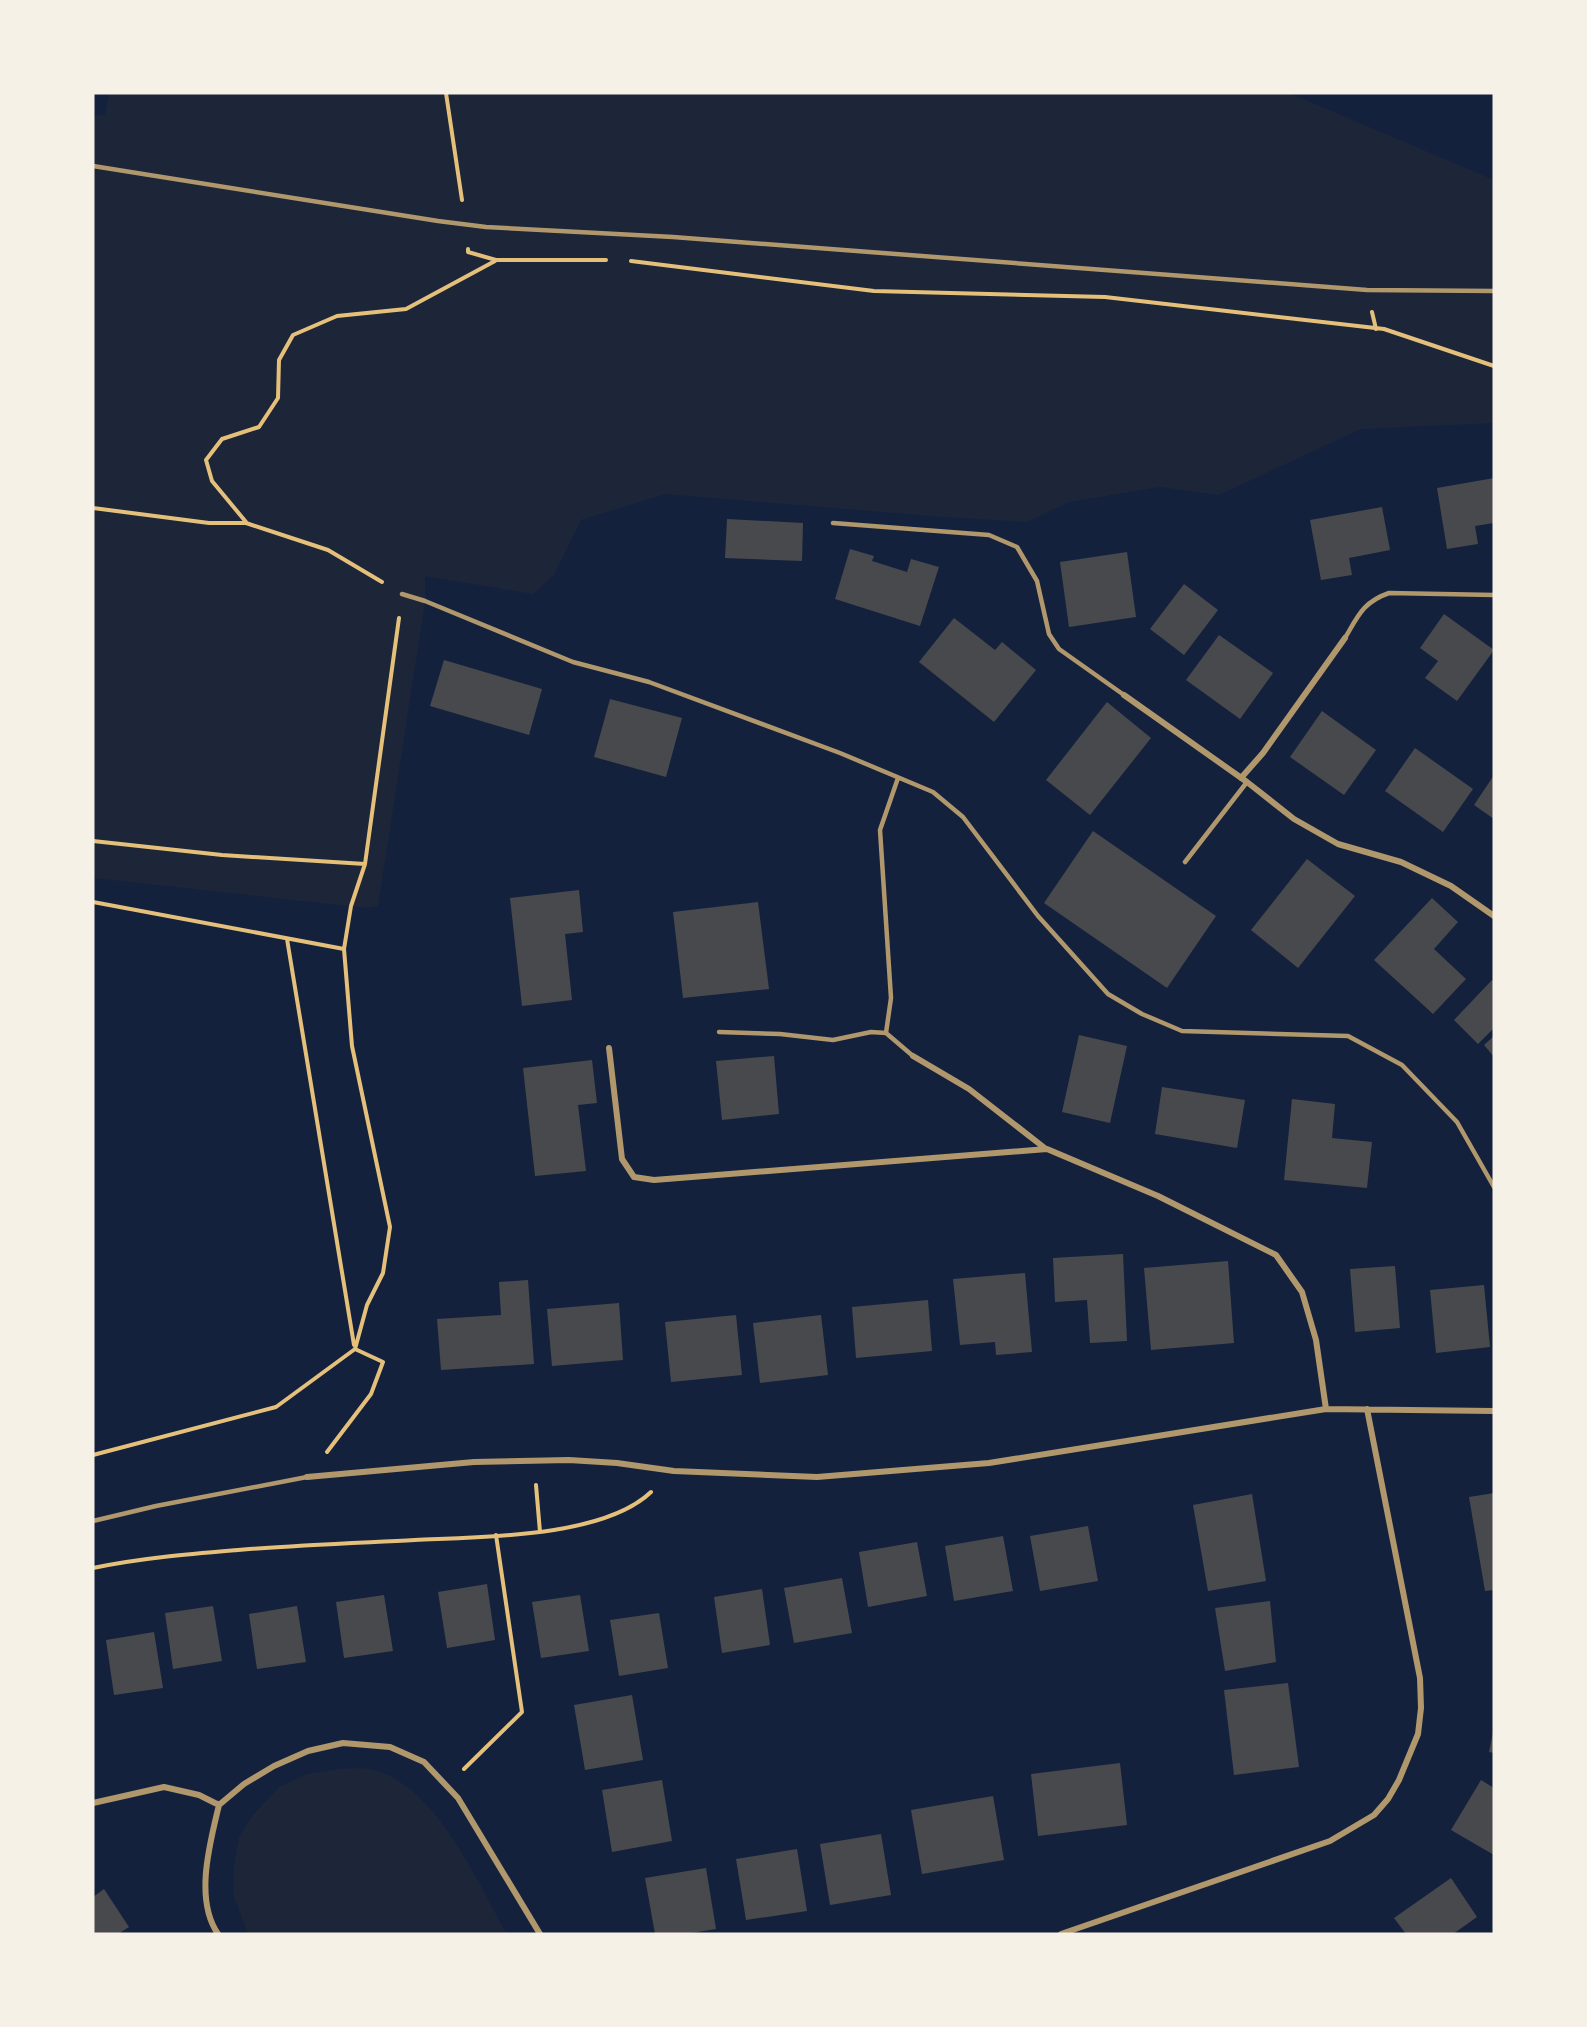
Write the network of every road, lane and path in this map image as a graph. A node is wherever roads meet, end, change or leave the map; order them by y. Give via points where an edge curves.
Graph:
1 (446, 93) edge
2 (93, 166) edge
3 (463, 209) dead end
4 (467, 242) dead end
5 (496, 260) junction
6 (612, 260) dead end
7 (623, 260) dead end
8 (1494, 291) edge
9 (1494, 366) edge
10 (93, 507) edge
11 (246, 523) junction
12 (833, 523) dead end
13 (402, 594) junction
14 (1494, 595) edge
15 (1345, 638) joint
16 (1124, 695) joint
17 (898, 778) junction
18 (1244, 780) junction
19 (93, 841) edge
20 (1185, 862) dead end
21 (365, 864) junction
22 (93, 902) edge
23 (1494, 916) edge
24 (287, 939) junction
25 (344, 949) junction
26 (719, 1032) dead end
27 (886, 1033) junction
28 (609, 1048) dead end
29 (913, 1056) joint
30 (1047, 1149) junction
31 (1494, 1187) edge
32 (355, 1349) junction
33 (1367, 1408) junction
34 (1326, 1409) junction
35 (1494, 1411) edge
36 (93, 1455) edge
37 (307, 1477) junction
38 (536, 1477) dead end
39 (622, 1511) dead end
40 (93, 1521) edge
41 (540, 1532) junction
42 (496, 1535) junction
43 (93, 1568) edge
44 (446, 1786) junction
45 (93, 1803) edge
46 (219, 1805) junction
47 (218, 1934) edge
48 (540, 1934) edge
49 (1061, 1934) edge

1 - 3 path
2 - 8 lane via 486,226 1367,290
4 - 5 path via 468,252
5 - 6 path
5 - 11 path via 406,309 337,316 293,335 279,360 278,398 260,427 222,439 206,460 212,481
7 - 9 path via 874,291 1105,297 1384,329
10 - 11 path via 209,523
11 - 13 path via 328,550
12 - 16 lane via 989,536 1017,547 1037,581 1049,634 1059,649
13 - 17 lane via 573,662 649,682
13 - 21 path
14 - 15 lane via 1389,593 1362,609
15 - 18 street
16 - 18 street
17 - 27 lane via 880,830 891,998
17 - 31 lane via 933,792 963,817 1038,916 1108,994 1182,1031 1348,1036 1402,1065 1426,1089 1457,1122
18 - 20 lane
18 - 23 street via 1294,819 1338,844 1401,862 1451,886
19 - 21 path via 222,855
21 - 25 path via 351,906
22 - 24 path
24 - 25 path
24 - 32 path
25 - 32 path via 352,1046 390,1227 383,1273 367,1305
26 - 27 lane via 833,1040
27 - 29 lane
28 - 30 street via 622,1159 634,1177 654,1180
29 - 30 street via 969,1089
30 - 34 street via 1158,1196 1276,1255 1302,1292 1316,1340
32 - 36 path via 276,1407
32 - 37 path via 383,1362 371,1394
33 - 34 street
33 - 35 street
33 - 49 street via 1420,1678 1418,1734 1400,1780 1374,1815 1330,1841
34 - 37 street via 989,1463 817,1477 674,1471 569,1460 474,1462
37 - 40 lane
38 - 41 path
39 - 41 path via 592,1522
41 - 42 path
42 - 43 path via 237,1550
42 - 44 path via 522,1712
44 - 46 street via 424,1762 390,1747 343,1743 308,1751 274,1766
44 - 48 street via 458,1798
45 - 46 street via 164,1787 199,1795
46 - 47 street via 207,1852 205,1889 212,1926

